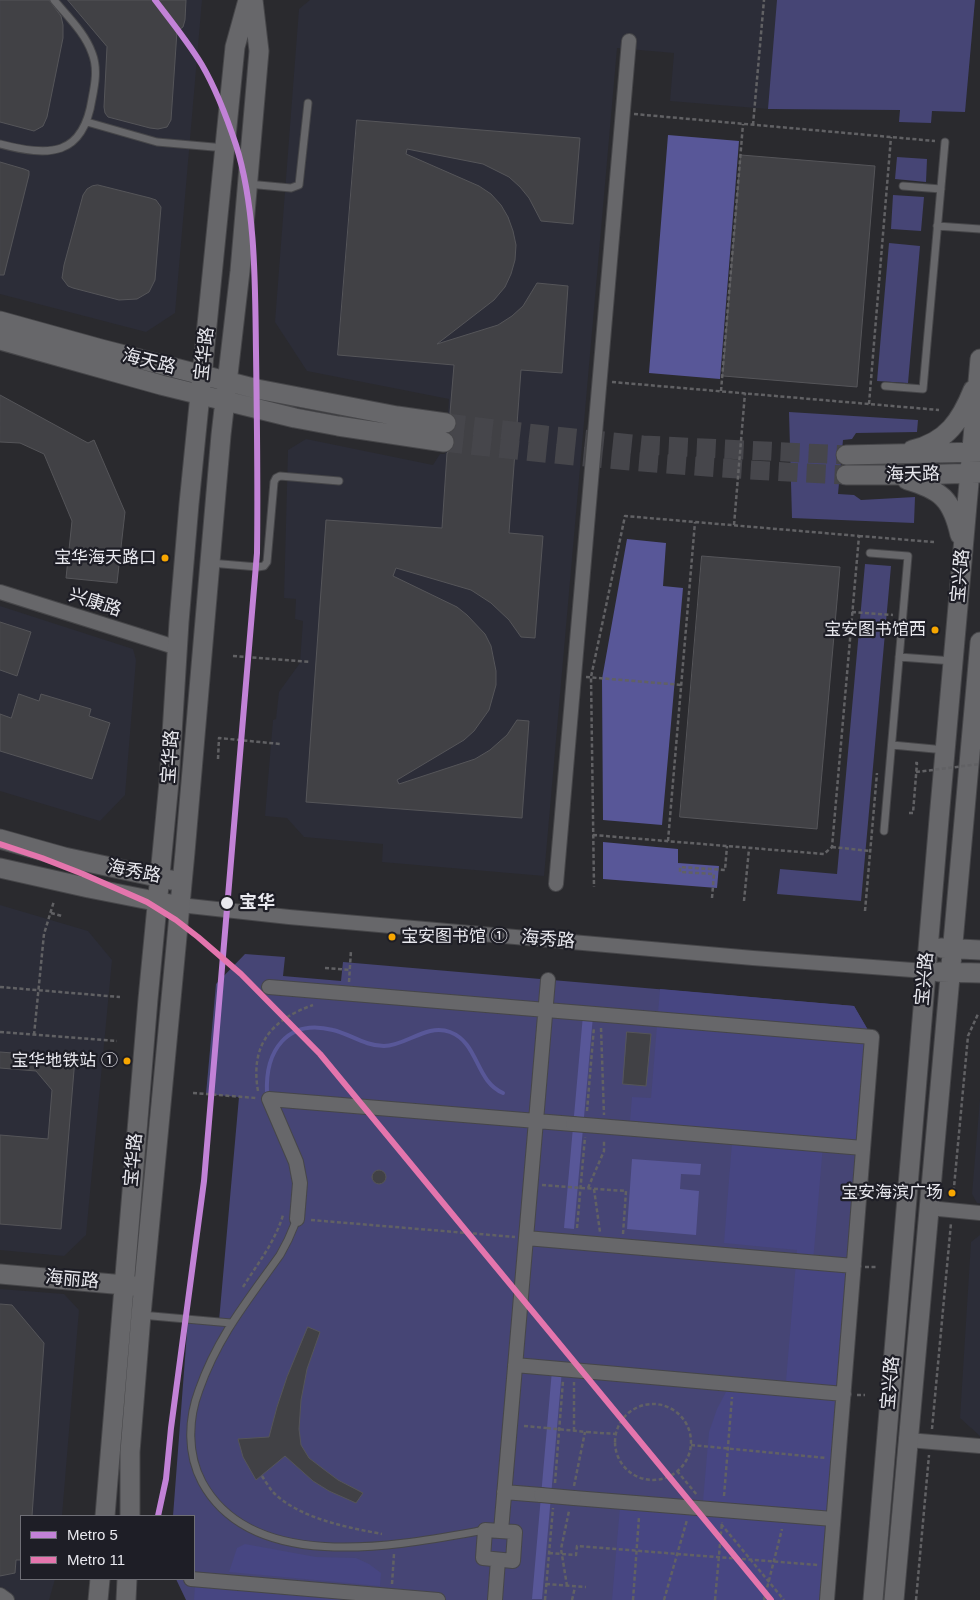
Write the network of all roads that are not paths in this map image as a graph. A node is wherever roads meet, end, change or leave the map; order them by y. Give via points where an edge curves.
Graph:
1 (54, 0) edge
2 (248, 0) edge
3 (253, 0) edge
4 (629, 41) dead end
5 (308, 103) dead end
6 (87, 122) junction
7 (945, 142) road end
8 (0, 144) edge
9 (225, 148) junction
10 (247, 184) junction
11 (903, 186) dead end
12 (941, 189) junction
13 (937, 226) junction
14 (980, 229) edge
15 (0, 321) edge
16 (0, 340) edge
17 (979, 367) edge
18 (203, 376) junction
19 (228, 382) junction
20 (885, 386) dead end
21 (201, 395) junction
22 (226, 401) junction
23 (976, 453) edge
24 (891, 454) junction
25 (846, 455) tunnel mouth
26 (975, 473) edge
27 (846, 475) tunnel mouth
28 (892, 476) junction
29 (339, 481) dead end
30 (963, 548) junction
31 (870, 553) dead end
32 (210, 563) junction
33 (0, 592) edge
34 (980, 642) edge
35 (178, 648) junction
36 (899, 657) junction
37 (953, 662) junction
38 (977, 704) edge
39 (892, 746) junction
40 (945, 750) junction
41 (884, 831) dead end
42 (0, 840) edge
43 (0, 868) edge
44 (160, 878) junction
45 (182, 881) junction
46 (556, 884) dead end
47 (157, 902) junction
48 (180, 905) junction
49 (928, 947) junction
50 (953, 949) junction
51 (980, 950) edge
52 (926, 971) junction
53 (951, 972) junction
54 (980, 974) edge
55 (548, 980) dead end
56 (269, 987) dead end
57 (546, 1010) junction
58 (145, 1030) junction
59 (167, 1032) junction
60 (536, 1121) junction
61 (864, 1148) junction
62 (930, 1208) junction
63 (980, 1213) edge
64 (297, 1219) joint
65 (526, 1238) junction
66 (854, 1266) junction
67 (0, 1274) edge
68 (124, 1284) junction
69 (144, 1286) junction
70 (141, 1315) junction
71 (231, 1323) junction
72 (515, 1365) junction
73 (844, 1394) junction
74 (908, 1440) junction
75 (980, 1446) edge
76 (504, 1492) junction
77 (106, 1515) edge
78 (130, 1515) edge
79 (833, 1518) junction
80 (485, 1530) junction
81 (501, 1531) junction
82 (498, 1560) junction
83 (195, 1579) edge
84 (100, 1580) edge
85 (128, 1580) edge
86 (0, 1596) edge
87 (7, 1600) edge
88 (98, 1600) edge
89 (126, 1600) edge
90 (438, 1600) edge
91 (495, 1600) edge
92 (826, 1600) edge
93 (873, 1600) edge
94 (894, 1600) edge

1 - 6 lane via 88,42 96,67
2 - 9 main road, 宝华路 via 235,47
3 - 10 main road, 宝华路 via 259,50
4 - 46 street
5 - 10 lane via 300,185 291,188
6 - 8 lane via 76,140 56,150 30,150
6 - 9 lane via 157,142
7 - 12 lane
9 - 18 main road, 宝华路
10 - 19 main road, 宝华路
11 - 12 lane
12 - 13 lane
13 - 14 lane
13 - 20 lane via 923,389
15 - 18 main road, 海天路
16 - 21 main road, 海天路
17 - 23 main road, 宝兴路
17 - 24 main road via 966,405 952,428 922,448
18 - 19 main road, 海天路
18 - 21 main road, 宝华路
19 - 22 main road, 宝华路
19 - 22 main road, 海天路 via 446,432 338,426
21 - 22 main road, 海天路
21 - 35 main road, 宝华路
22 - 32 main road, 宝华路
23 - 24 main road, 海天路
23 - 26 main road, 宝兴路
24 - 25 main road, 海天路
26 - 28 main road, 海天路
26 - 30 main road, 宝兴路
27 - 28 main road, 海天路
28 - 30 main road via 926,485 944,497 957,520
29 - 32 lane via 276,478 264,566
30 - 37 main road, 宝兴路
31 - 36 lane via 908,556
32 - 45 main road, 宝华路
33 - 35 street, 兴康路
34 - 38 main road, 宝兴路
35 - 44 main road, 宝华路
36 - 37 lane
36 - 39 lane
37 - 40 main road, 宝兴路
38 - 50 main road, 宝兴路
39 - 40 lane
39 - 41 lane
40 - 49 main road, 宝兴路
42 - 44 main road, 海秀路
43 - 47 main road, 海秀路
44 - 45 main road, 海秀路
44 - 47 main road, 宝华路
45 - 48 main road, 宝华路
47 - 48 main road, 海秀路
47 - 58 main road, 宝华路
48 - 52 street, 海秀路
48 - 59 main road, 宝华路
49 - 50 main road
49 - 52 main road, 宝兴路
50 - 51 main road
50 - 53 main road, 宝兴路
52 - 53 main road, 海秀路
52 - 93 main road, 宝兴路
53 - 54 main road, 海秀路
53 - 62 main road, 宝兴路
55 - 57 street
56 - 57 street
57 - 60 street
57 - 61 street via 872,1037
58 - 59 main road via 149,1022 156,1019 165,1024
58 - 68 main road, 宝华路
59 - 69 main road, 宝华路
60 - 61 street, bridge
60 - 64 street via 269,1099 296,1162 300,1183
60 - 65 street
61 - 66 street
62 - 63 street
62 - 74 main road, 宝兴路
64 - 71 lane via 280,1255
65 - 66 street
65 - 72 street
66 - 73 street
67 - 68 main road, 海丽路
68 - 69 main road, 海丽路
68 - 77 main road, 宝华路
69 - 70 main road, 宝华路
70 - 71 lane
70 - 78 main road, 宝华路 via 130,1452
71 - 80 lane via 198,1391 191,1430 197,1472 206,1489 234,1517 248,1527 272,1536 329,1547 395,1544
72 - 73 street
72 - 76 street
73 - 79 street
74 - 75 street
74 - 94 main road, 宝兴路
76 - 79 street, bridge
76 - 81 street
79 - 92 street
80 - 81 street
80 - 82 street via 483,1558
81 - 82 street via 515,1532 513,1561
82 - 91 street
83 - 90 street
84 - 88 main road
85 - 89 main road
86 - 87 street

